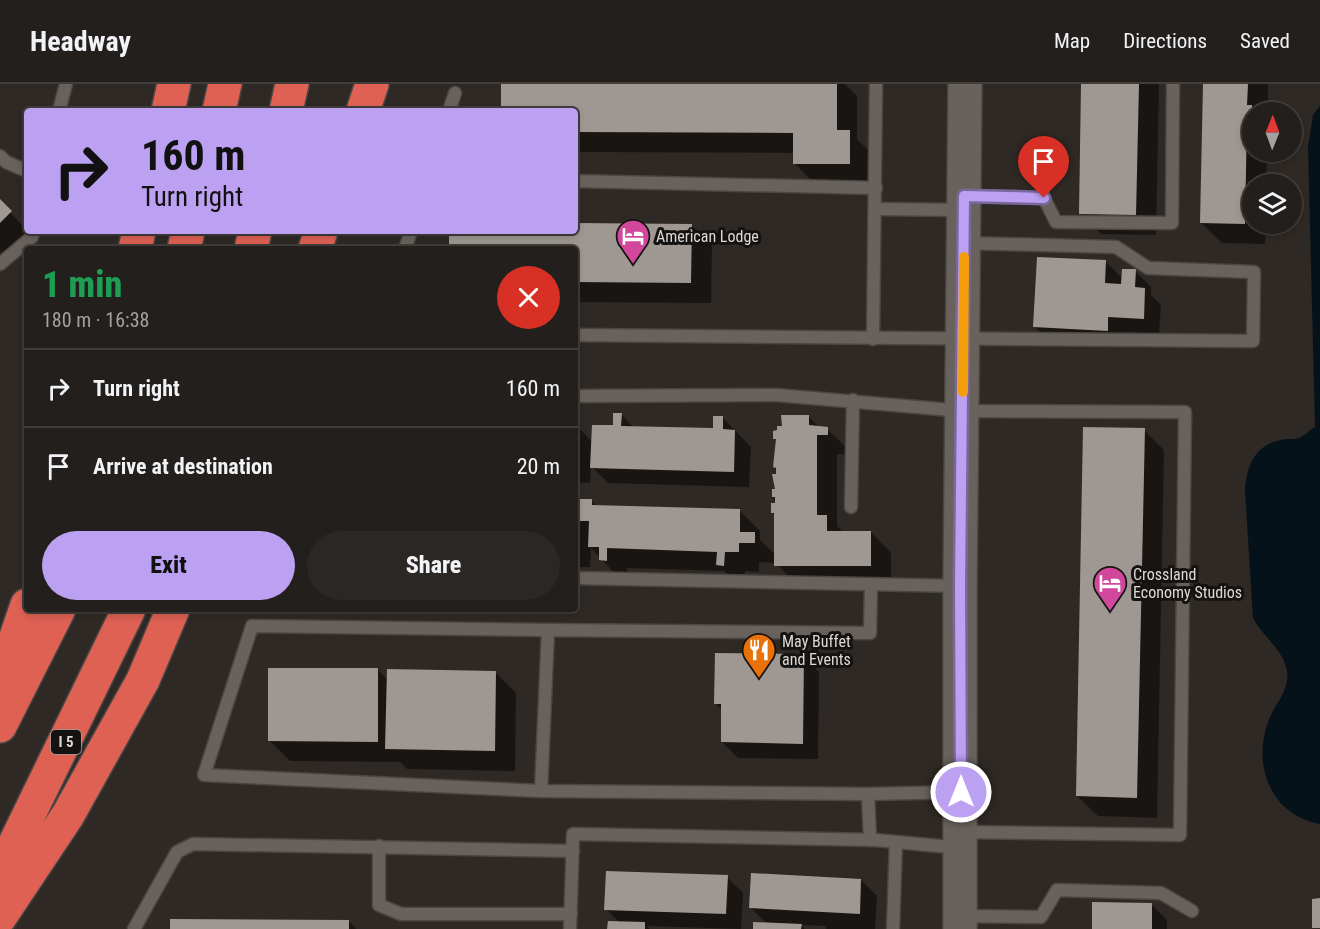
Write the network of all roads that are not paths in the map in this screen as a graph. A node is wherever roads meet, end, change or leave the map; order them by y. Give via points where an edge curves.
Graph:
1 (66, 84) edge
2 (174, 84) edge
3 (225, 84) edge
4 (292, 84) edge
5 (372, 84) edge
6 (876, 84) edge
7 (965, 84) edge
8 (1173, 84) edge
9 (455, 93) dead end
10 (60, 108) edge
11 (169, 108) edge
12 (220, 108) edge
13 (287, 108) edge
14 (364, 108) edge
15 (450, 108) edge
16 (0, 156) edge
17 (24, 170) edge
18 (578, 181) edge
19 (876, 188) junction
20 (964, 203) junction
21 (875, 209) junction
22 (32, 234) edge
23 (964, 243) junction
24 (0, 264) edge
25 (578, 334) edge
26 (873, 339) junction
27 (964, 340) junction
28 (578, 396) edge
29 (853, 400) junction
30 (963, 411) junction
31 (851, 507) dead end
32 (578, 578) edge
33 (871, 585) junction
34 (960, 586) junction
35 (25, 612) edge
36 (57, 612) edge
37 (128, 612) edge
38 (172, 612) edge
39 (548, 630) junction
40 (0, 683) edge
41 (0, 726) edge
42 (541, 791) junction
43 (961, 792) junction
44 (868, 794) junction
45 (870, 840) junction
46 (960, 840) junction
47 (896, 842) junction
48 (379, 846) junction
49 (573, 851) junction
50 (0, 874) edge
51 (1192, 911) dead end
52 (571, 914) junction
53 (0, 917) edge
54 (960, 923) edge
55 (134, 929) edge
56 (570, 929) edge
57 (893, 929) edge

1 - 10 lane
2 - 11 highway
3 - 12 highway
4 - 13 highway
5 - 14 highway
6 - 19 lane
7 - 20 main road
8 - 20 lane via 1172,223 1056,222 1044,198
9 - 15 lane
16 - 17 lane
18 - 19 lane
19 - 21 lane
20 - 21 lane
20 - 23 main road
21 - 26 lane
22 - 24 lane
23 - 27 main road
23 - 27 lane via 1116,247 1148,268 1254,272 1253,341
25 - 26 lane
26 - 27 lane
27 - 30 main road
28 - 29 lane via 776,395
29 - 30 lane
29 - 31 lane
30 - 34 main road
30 - 46 lane via 1185,411 1180,836
32 - 33 lane
33 - 34 lane
33 - 39 lane via 870,633
34 - 43 main road
35 - 40 highway
36 - 41 highway
37 - 50 highway, I 5
38 - 53 highway via 143,680 68,815
39 - 42 lane
39 - 42 lane via 252,626 204,776
42 - 44 lane
43 - 44 lane
43 - 46 main road
44 - 45 lane
45 - 47 lane
45 - 49 lane via 573,834
46 - 47 lane
46 - 54 main road
47 - 57 lane
48 - 49 lane
48 - 52 lane via 379,905 401,914
48 - 55 lane via 193,844 177,852
49 - 52 lane
51 - 54 lane via 1161,893 1056,890 1041,917
52 - 56 lane

